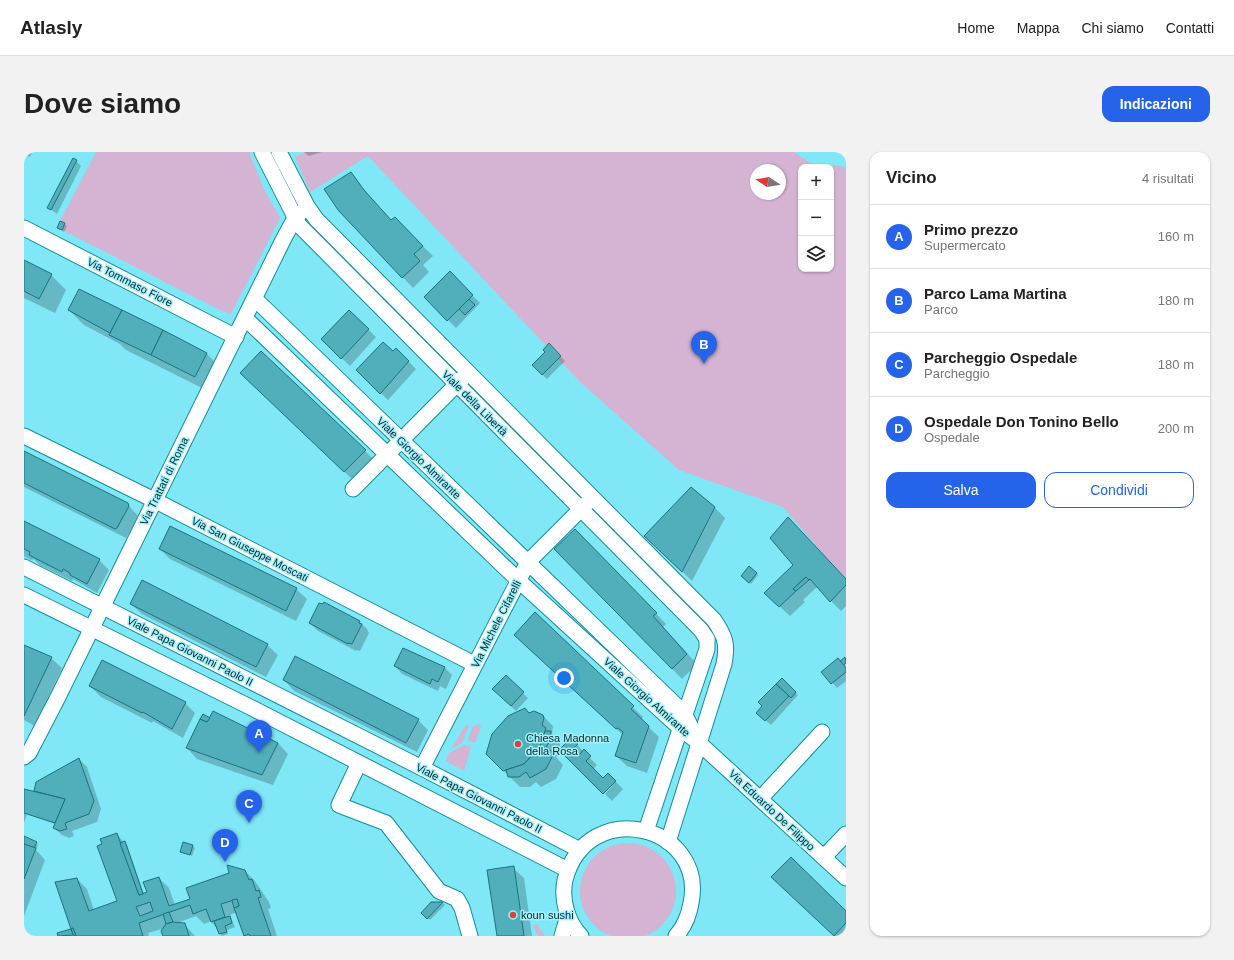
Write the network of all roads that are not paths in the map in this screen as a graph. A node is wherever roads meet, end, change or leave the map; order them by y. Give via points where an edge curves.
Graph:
1 (262, 152) edge
2 (279, 152) edge
3 (307, 206) junction
4 (295, 218) junction
5 (24, 228) edge
6 (255, 299) junction
7 (245, 318) junction
8 (236, 337) junction
9 (469, 372) junction
10 (457, 384) junction
11 (24, 436) edge
12 (401, 440) junction
13 (387, 454) junction
14 (353, 489) dead end
15 (594, 497) junction
16 (154, 500) junction
17 (581, 509) junction
18 (528, 562) junction
19 (24, 567) edge
20 (518, 580) junction
21 (24, 595) edge
22 (102, 606) junction
23 (91, 629) junction
24 (724, 636) junction
25 (707, 640) junction
26 (474, 664) junction
27 (261, 687) junction
28 (250, 707) junction
29 (684, 713) junction
30 (680, 728) junction
31 (822, 732) dead end
32 (356, 735) junction
33 (698, 742) junction
34 (346, 756) junction
35 (24, 757) edge
36 (359, 763) junction
37 (422, 768) junction
38 (760, 799) junction
39 (646, 831) junction
40 (846, 834) edge
41 (668, 842) junction
42 (580, 850) junction
43 (824, 857) junction
44 (568, 870) junction
45 (846, 878) edge
46 (568, 916) junction
47 (679, 935) edge
48 (470, 936) edge
49 (562, 936) edge
50 (581, 936) edge

1 - 4 street, Viale della Libertà
2 - 3 street, Viale della Libertà
3 - 4 street, Via Trattati di Roma
3 - 9 street, Viale della Libertà via 316,219
4 - 6 street, Via Trattati di Roma
4 - 10 street, Viale della Libertà
5 - 8 street, Via Tommaso Fiore
6 - 7 street, Via Trattati di Roma
6 - 12 street, Viale Giorgio Almirante
7 - 8 street, Via Trattati di Roma
7 - 13 street, Viale Giorgio Almirante
8 - 16 street, Via Trattati di Roma
9 - 10 street
9 - 15 street, Viale della Libertà
10 - 12 street
10 - 17 street, Viale della Libertà
11 - 16 street, Via San Giuseppe Moscati
12 - 13 street
12 - 18 street, Viale Giorgio Almirante
13 - 14 street
13 - 20 street, Viale Giorgio Almirante
15 - 17 street, Via Michele Cifarelli
15 - 24 street, Viale della Libertà via 714,620
16 - 22 street, Via Trattati di Roma
16 - 26 street, Via San Giuseppe Moscati
17 - 18 street, Via Michele Cifarelli
17 - 25 street, Viale della Libertà via 701,630
18 - 20 street, Via Michele Cifarelli
18 - 29 street, Viale Giorgio Almirante
19 - 22 street, Viale Papa Giovanni Paolo II
20 - 26 street, Via Michele Cifarelli
20 - 30 street, Viale Giorgio Almirante
21 - 23 street, Viale Papa Giovanni Paolo II
22 - 23 street, Via Trattati di Roma
22 - 27 street, Viale Papa Giovanni Paolo II
23 - 28 street, Viale Papa Giovanni Paolo II
23 - 35 street, Via Trattati di Roma via 29,753
24 - 25 street
24 - 33 street via 727,650 724,664
25 - 29 street
26 - 37 street, Via Michele Cifarelli
27 - 28 street
27 - 32 street, Viale Papa Giovanni Paolo II
28 - 34 street, Viale Papa Giovanni Paolo II
29 - 30 street
29 - 33 street, Viale Giorgio Almirante
30 - 33 street, Viale Giorgio Almirante
30 - 39 street
31 - 38 street
32 - 34 street
32 - 37 street, Viale Papa Giovanni Paolo II
33 - 38 street, Via Eduardo De Filippo
33 - 41 street
34 - 36 street, Viale Papa Giovanni Paolo II
36 - 44 street, Viale Papa Giovanni Paolo II
36 - 48 street via 339,805 386,823 439,891 457,899
37 - 42 street, Viale Papa Giovanni Paolo II
38 - 43 street, Via Eduardo De Filippo
39 - 41 street
39 - 42 street via 628,828 610,831 594,838
40 - 43 street
41 - 47 street via 682,856 690,875 693,895 689,915
42 - 44 street
43 - 45 street, Via Eduardo De Filippo
44 - 46 street via 564,885 564,901
46 - 49 street
46 - 50 street

